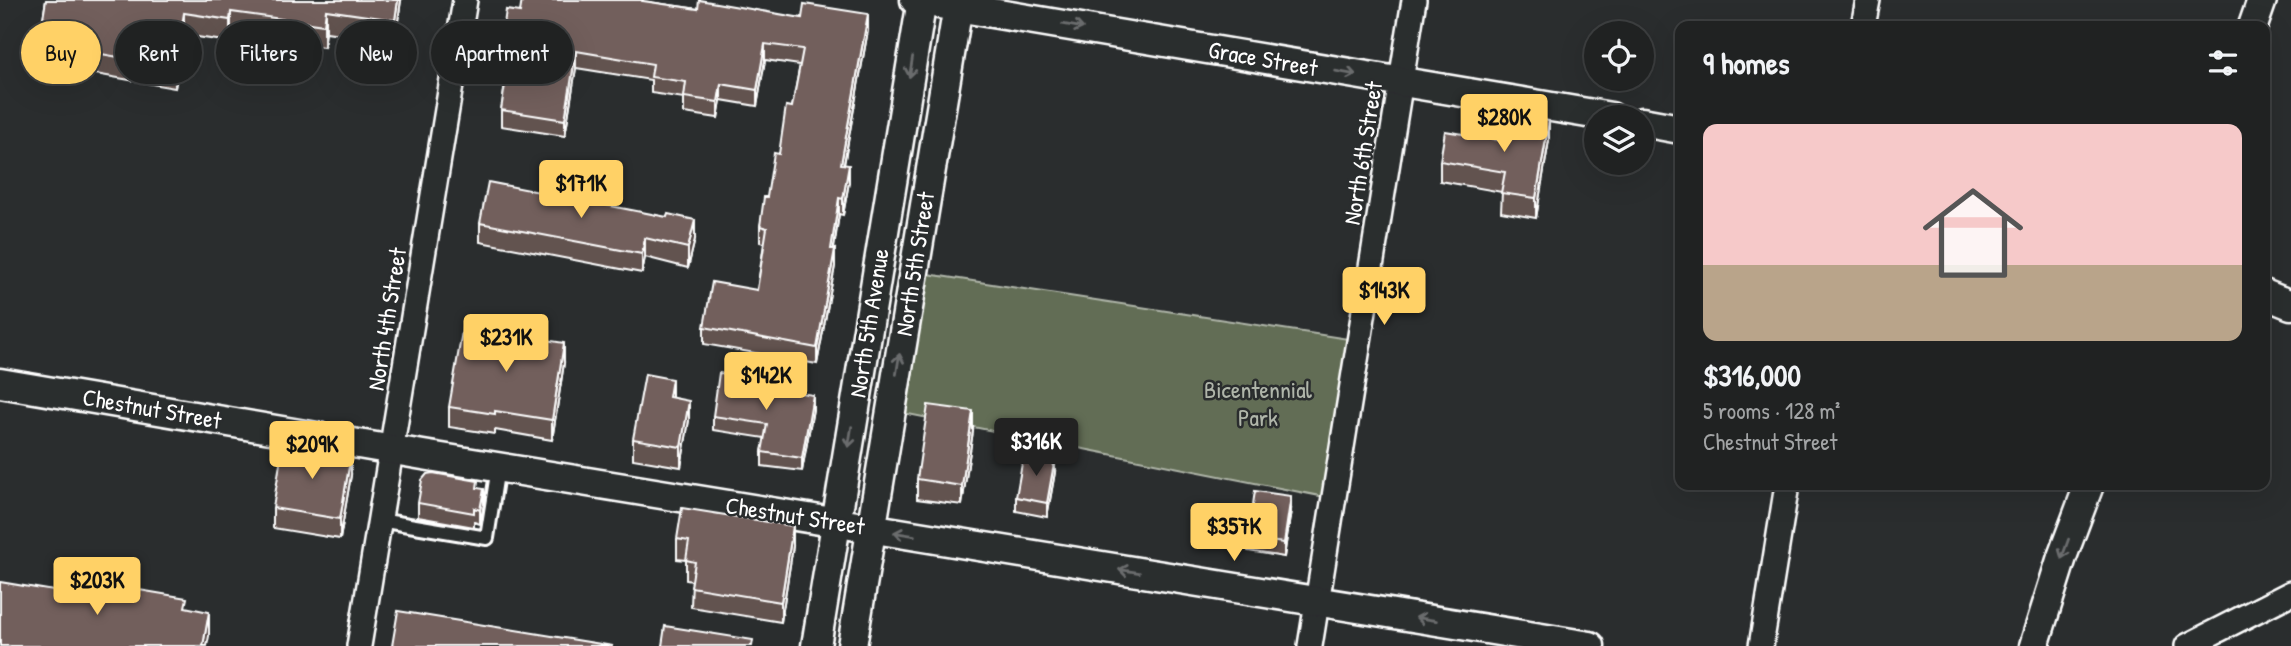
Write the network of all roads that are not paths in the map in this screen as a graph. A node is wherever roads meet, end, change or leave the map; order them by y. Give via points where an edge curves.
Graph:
1 (466, 0) edge
2 (920, 0) edge
3 (1414, 0) edge
4 (1868, 0) edge
5 (2262, 0) edge
6 (958, 3) edge
7 (1865, 21) edge
8 (2255, 21) edge
9 (1401, 82) junction
10 (1584, 112) edge
11 (1654, 124) edge
12 (1675, 128) edge
13 (2270, 296) edge
14 (2291, 305) edge
15 (0, 383) edge
16 (392, 449) junction
17 (498, 467) junction
18 (1786, 490) edge
19 (2087, 490) edge
20 (379, 520) junction
21 (836, 523) junction
22 (871, 528) junction
23 (2291, 574) edge
24 (2287, 595) edge
25 (1318, 602) junction
26 (359, 646) edge
27 (816, 646) edge
28 (852, 646) edge
29 (1310, 646) edge
30 (1590, 646) edge
31 (1760, 646) edge
32 (2034, 646) edge
33 (2187, 646) edge

1 - 16 street, North 4th Street
2 - 6 street, Grace Street
2 -> 21 street, North 5th Avenue
3 - 9 street, North 6th Street
4 - 7 street
5 - 8 street
6 -> 9 street, Grace Street
22 -> 6 street, North 5th Street
9 - 10 street, Grace Street
9 - 25 street, North 6th Street
11 - 12 street
13 - 14 street
15 - 16 street, Chestnut Street
16 - 17 street, Chestnut Street
16 - 20 street, North 4th Street
17 - 20 lane via 487,538
17 - 21 street, Chestnut Street
18 - 31 street
19 -> 32 street
20 - 26 street, North 4th Street
21 - 22 street, Chestnut Street
21 - 27 street, North 5th Avenue
25 -> 22 street, Chestnut Street
22 - 28 street
23 - 24 street
24 - 33 street
25 - 29 street, North 6th Street
30 -> 25 street, Chestnut Street

